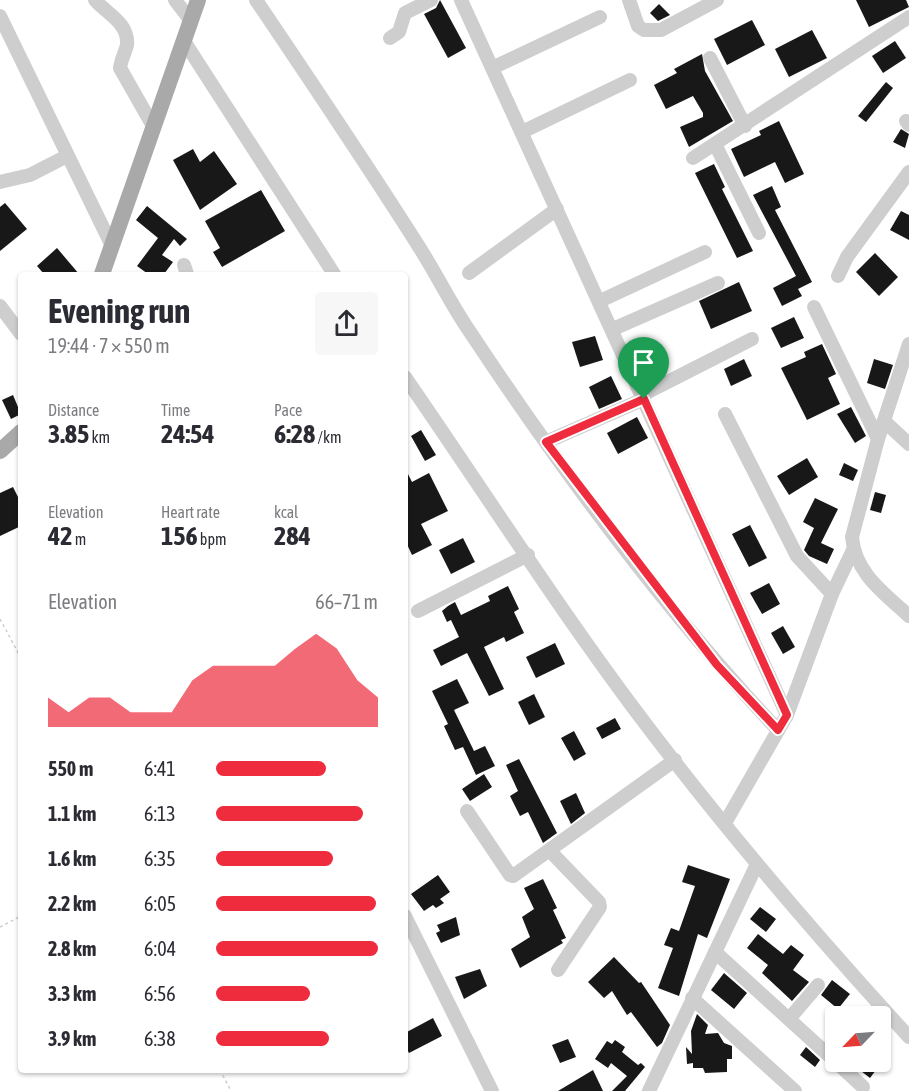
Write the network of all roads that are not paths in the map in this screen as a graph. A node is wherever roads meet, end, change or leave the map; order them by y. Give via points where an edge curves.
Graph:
1 (95, 0) edge
2 (175, 0) edge
3 (198, 0) edge
4 (256, 0) edge
5 (430, 0) edge
6 (461, 0) edge
7 (629, 0) edge
8 (717, 0) edge
9 (0, 16) edge
10 (600, 16) dead end
11 (909, 17) edge
12 (191, 21) junction
13 (390, 38) dead end
14 (184, 41) junction
15 (710, 58) dead end
16 (492, 68) junction
17 (630, 80) dead end
18 (153, 126) junction
19 (745, 126) junction
20 (522, 132) junction
21 (715, 144) junction
22 (67, 156) junction
23 (693, 158) dead end
24 (909, 172) edge
25 (0, 183) edge
26 (557, 209) junction
27 (759, 233) dead end
28 (112, 246) junction
29 (705, 252) dead end
30 (103, 272) edge
31 (333, 272) edge
32 (469, 273) dead end
33 (838, 276) dead end
34 (718, 283) dead end
35 (600, 301) junction
36 (0, 306) edge
37 (814, 308) dead end
38 (613, 329) junction
39 (18, 330) edge
40 (752, 339) dead end
41 (909, 344) edge
42 (408, 381) edge
43 (643, 397) junction
44 (725, 414) dead end
45 (884, 421) junction
46 (18, 438) edge
47 (878, 440) junction
48 (546, 442) junction
49 (909, 444) edge
50 (0, 451) edge
51 (853, 550) junction
52 (528, 555) junction
53 (832, 594) junction
54 (418, 611) dead end
55 (909, 616) edge
56 (787, 715) junction
57 (778, 730) junction
58 (675, 760) junction
59 (467, 811) dead end
60 (725, 823) junction
61 (550, 851) junction
62 (757, 864) junction
63 (408, 922) edge
64 (716, 952) junction
65 (558, 970) dead end
66 (818, 985) dead end
67 (692, 998) junction
68 (789, 1019) junction
69 (909, 1037) edge
70 (825, 1052) edge
71 (847, 1072) edge
72 (863, 1087) dead end
73 (492, 1091) edge
74 (649, 1091) edge
75 (795, 1091) edge

1 - 18 street via 123,27 127,43 120,68
2 - 12 street
3 - 12 main road
4 - 48 street
5 - 13 street via 405,14 399,32
6 - 16 street
7 - 8 street via 638,26 653,32
9 - 22 street
10 - 16 street
11 - 19 street
12 - 14 main road
14 - 18 main road
14 - 31 street
15 - 19 street
16 - 20 street
17 - 20 street
18 - 28 main road
19 - 21 street
20 - 26 street
21 - 23 street
21 - 27 street
22 - 25 street via 30,175
22 - 28 street
24 - 33 street
26 - 32 street
26 - 35 street
28 - 30 main road
29 - 35 street
34 - 38 street
35 - 38 street
36 - 39 street
37 - 47 street
38 - 43 street
40 - 43 street
41 - 45 street
42 - 52 street
43 - 48 street
43 - 56 street
44 - 53 street via 797,556
45 - 47 street
45 - 49 street
46 - 50 main road
47 - 51 street via 854,524
48 - 57 street via 717,665
51 - 53 street
51 - 55 street via 862,571
52 - 54 street
52 - 58 street via 600,662
53 - 56 street
56 - 57 street
57 - 60 street
58 - 60 street
58 - 61 street
59 - 61 street via 510,875 518,874
60 - 62 street
61 - 65 street via 600,907
62 - 64 street
62 - 69 street
63 - 73 street
64 - 67 street
64 - 68 street
66 - 68 street
67 - 74 street
67 - 75 street
68 - 70 street
71 - 72 street

